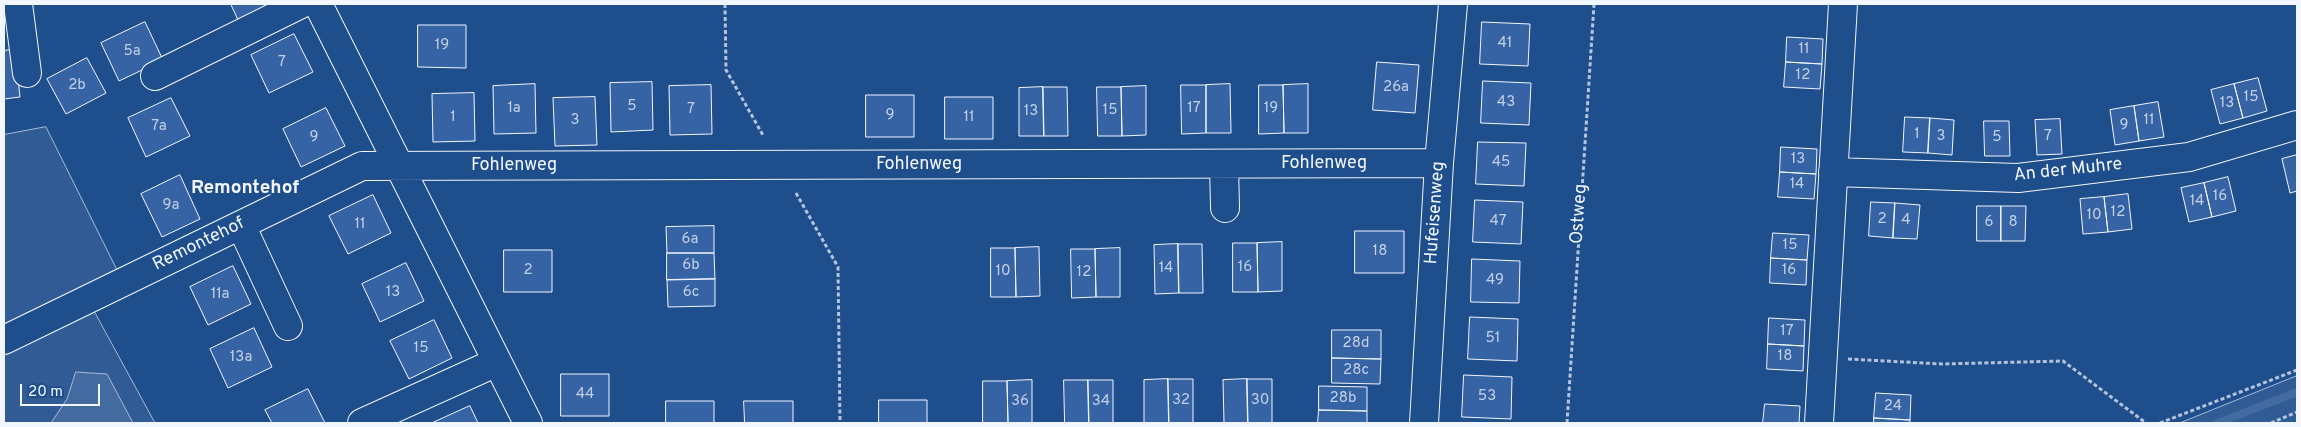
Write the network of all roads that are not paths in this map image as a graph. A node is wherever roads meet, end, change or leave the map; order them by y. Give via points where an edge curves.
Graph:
1 (18, 4) edge
2 (301, 4) edge
3 (318, 4) edge
4 (1453, 4) edge
5 (1843, 4) edge
6 (27, 73) dead end
7 (155, 76) dead end
8 (2297, 125) edge
9 (1439, 163) junction
10 (1224, 164) junction
11 (398, 166) junction
12 (1833, 172) junction
13 (1225, 208) dead end
14 (241, 225) junction
15 (288, 326) dead end
16 (4, 340) edge
17 (497, 362) junction
18 (362, 423) edge
19 (528, 423) edge
20 (1424, 423) edge
21 (1819, 423) edge

1 - 6 street
2 - 7 street
3 - 11 street
4 - 9 street, Hufeisenweg
5 - 12 street
8 - 12 street, An der Muhre via 2189,157 2018,178
9 - 10 street, Fohlenweg
9 - 20 street, Hufeisenweg
10 - 11 street, Fohlenweg
10 - 13 street
11 - 14 street, Remontehof via 362,166
11 - 17 street
12 - 21 street
14 - 15 street
14 - 16 street, Remontehof
17 - 18 street
17 - 19 street

